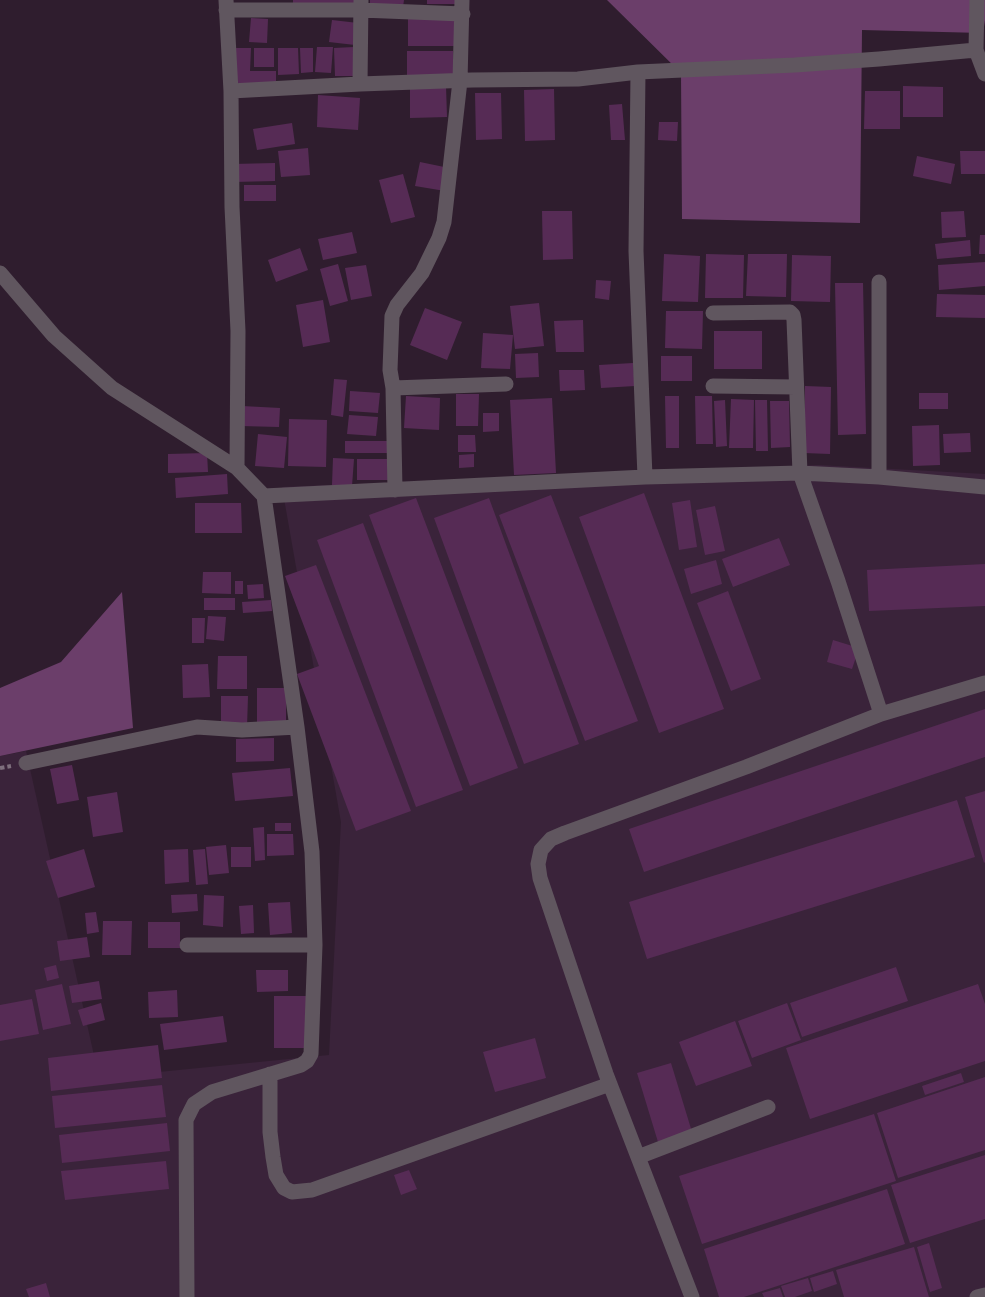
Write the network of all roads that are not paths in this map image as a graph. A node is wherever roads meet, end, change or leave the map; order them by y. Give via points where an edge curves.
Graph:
1 (977, 0) edge
2 (226, 5) edge
3 (361, 5) edge
4 (462, 7) edge
5 (976, 50) junction
6 (638, 72) junction
7 (985, 74) edge
8 (460, 81) junction
9 (360, 84) junction
10 (231, 92) junction
11 (0, 273) edge
12 (879, 282) dead end
13 (713, 313) dead end
14 (506, 384) dead end
15 (712, 386) dead end
16 (796, 387) junction
17 (393, 388) junction
18 (237, 468) junction
19 (800, 473) junction
20 (645, 477) junction
21 (879, 477) junction
22 (985, 487) edge
23 (395, 490) junction
24 (264, 496) junction
25 (985, 683) edge
26 (881, 714) junction
27 (297, 727) junction
28 (26, 763) dead end
29 (187, 945) dead end
30 (315, 945) junction
31 (270, 1074) junction
32 (610, 1084) junction
33 (768, 1107) dead end
34 (638, 1157) junction
35 (985, 1295) edge
36 (187, 1297) edge
37 (692, 1297) edge
38 (977, 1297) edge

1 - 5 street
2 - 3 street
2 - 10 street
3 - 4 street
3 - 9 street
4 - 8 street
5 - 6 street via 879,60
5 - 7 street
6 - 8 street via 578,79
6 - 20 street via 636,251
8 - 9 street
8 - 17 street via 444,222 422,273 392,316
9 - 10 street
10 - 18 street
11 - 18 street via 54,336 112,388
12 - 21 street
13 - 16 street via 790,312 794,320
14 - 17 street
15 - 16 street
16 - 19 street
17 - 23 street
18 - 24 street
19 - 20 street
19 - 21 street
19 - 26 street
20 - 23 street
21 - 22 street
23 - 24 street
24 - 27 street
25 - 26 street
26 - 32 street via 558,836 541,850 540,878
27 - 28 street via 197,727
27 - 30 street via 312,852
29 - 30 street
30 - 31 street via 311,1054 301,1065
31 - 32 street via 270,1132 276,1175 284,1188 292,1192 312,1190
31 - 36 street via 212,1092 194,1104 186,1120
32 - 34 street
33 - 34 street
34 - 37 street
35 - 38 street

